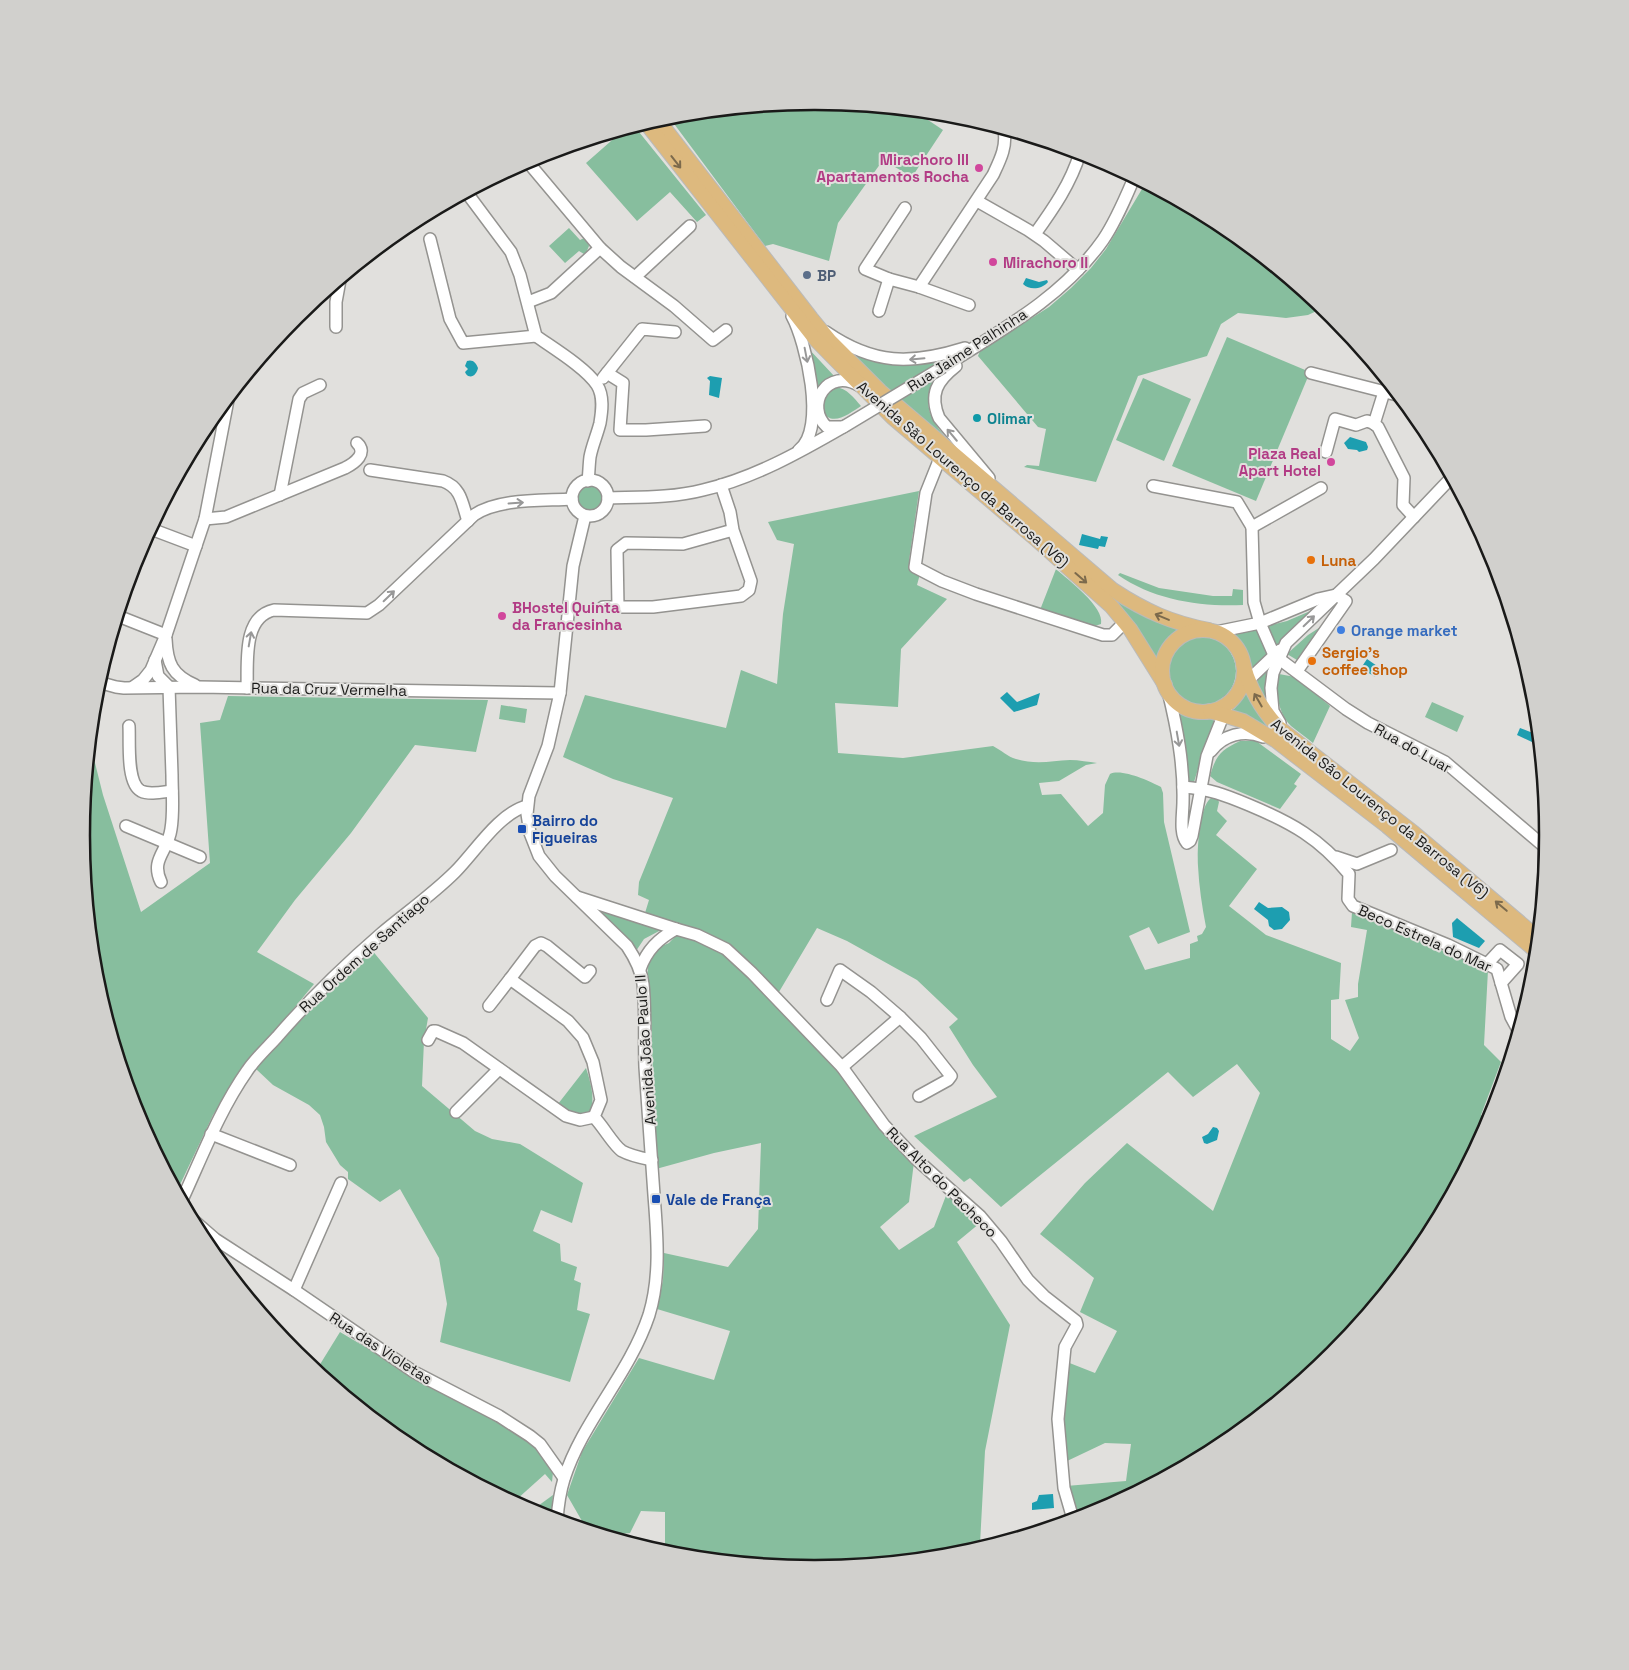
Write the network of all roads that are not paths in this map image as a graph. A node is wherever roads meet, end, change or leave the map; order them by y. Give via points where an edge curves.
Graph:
1 (663, 126) edge
2 (650, 129) edge
3 (1004, 136) edge
4 (1077, 161) edge
5 (533, 168) edge
6 (1132, 183) edge
7 (471, 198) edge
8 (977, 201) junction
9 (905, 208) dead end
10 (690, 226) dead end
11 (1035, 234) junction
12 (430, 239) dead end
13 (600, 248) junction
14 (1078, 270) junction
15 (635, 276) junction
16 (889, 279) junction
17 (919, 287) junction
18 (338, 289) edge
19 (780, 295) junction
20 (528, 302) junction
21 (969, 305) dead end
22 (880, 311) dead end
23 (816, 325) junction
24 (336, 327) dead end
25 (726, 330) dead end
26 (675, 332) dead end
27 (536, 336) junction
28 (981, 343) junction
29 (607, 373) junction
30 (1311, 373) dead end
31 (320, 386) dead end
32 (597, 386) junction
33 (863, 388) junction
34 (1384, 392) junction
35 (1388, 393) edge
36 (221, 420) edge
37 (1374, 424) junction
38 (705, 426) dead end
39 (845, 426) junction
40 (357, 442) dead end
41 (1326, 452) dead end
42 (788, 458) junction
43 (940, 458) junction
44 (370, 470) dead end
45 (588, 481) junction
46 (1447, 482) edge
47 (721, 485) junction
48 (1153, 486) dead end
49 (1321, 488) dead end
50 (280, 494) junction
51 (608, 498) junction
52 (572, 499) junction
53 (1007, 499) junction
54 (585, 516) junction
55 (1414, 517) junction
56 (205, 519) junction
57 (468, 521) junction
58 (1252, 528) junction
59 (733, 530) junction
60 (157, 531) edge
61 (196, 546) junction
62 (1336, 595) junction
63 (603, 607) dead end
64 (618, 607) junction
65 (123, 618) edge
66 (1125, 622) junction
67 (1260, 623) junction
68 (1213, 631) junction
69 (166, 635) junction
70 (1276, 656) junction
71 (155, 660) junction
72 (170, 664) junction
73 (1298, 671) junction
74 (106, 684) edge
75 (163, 685) junction
76 (133, 687) junction
77 (199, 687) junction
78 (247, 688) junction
79 (1166, 688) junction
80 (560, 693) junction
81 (1235, 697) junction
82 (129, 726) dead end
83 (1286, 741) junction
84 (1206, 756) junction
85 (1183, 787) junction
86 (1200, 788) junction
87 (172, 791) junction
88 (527, 806) junction
89 (126, 826) dead end
90 (1539, 842) edge
91 (168, 843) junction
92 (1391, 850) dead end
93 (1334, 856) junction
94 (200, 857) dead end
95 (1357, 864) junction
96 (1349, 874) junction
97 (161, 882) dead end
98 (575, 896) junction
99 (676, 929) junction
100 (1532, 933) edge
101 (1530, 946) edge
102 (1487, 964) junction
103 (640, 969) junction
104 (590, 970) dead end
105 (510, 979) junction
106 (1501, 983) junction
107 (827, 1000) dead end
108 (489, 1006) dead end
109 (900, 1017) junction
110 (1514, 1022) edge
111 (428, 1040) dead end
112 (842, 1067) junction
113 (499, 1070) junction
114 (918, 1096) dead end
115 (456, 1112) dead end
116 (594, 1117) junction
117 (211, 1134) junction
118 (652, 1160) junction
119 (290, 1165) dead end
120 (341, 1183) dead end
121 (185, 1193) edge
122 (210, 1235) edge
123 (294, 1290) junction
124 (564, 1478) junction
125 (558, 1512) edge
126 (1071, 1512) edge

1 - 23 main road, Avenida São Lourenço da Barrosa (V6)
2 -> 19 main road, Avenida São Lourenço da Barrosa (V6)
3 - 8 street via 1002,158
4 - 11 street via 1061,196
5 - 13 street
6 - 14 street, Rua Jaime Palhinha via 1115,220
7 - 20 street via 511,252
8 - 11 street
8 - 17 street
9 - 16 street via 865,270
10 - 15 street
11 - 14 street
12 - 27 street via 450,319 463,343
13 - 15 street
13 - 20 street via 551,293
14 - 28 street, Rua Jaime Palhinha via 1046,299
15 - 25 street via 713,340
16 - 17 street
16 - 22 street
17 - 21 street
18 - 24 street
19 - 33 main road, Avenida São Lourenço da Barrosa (V6) via 816,340
19 -> 42 street via 803,342 811,380 811,428 802,448
20 - 27 street
28 -> 23 street via 932,358 894,359 860,351
23 - 53 main road, Avenida São Lourenço da Barrosa (V6) via 880,391
26 - 29 street via 642,329
27 - 32 street
28 - 39 street, Rua Jaime Palhinha, bridge
53 -> 28 street via 946,428 934,407 934,395 942,379
29 - 32 street
29 - 38 street via 623,383 620,430
30 - 34 street
31 - 50 street via 303,393 298,399
32 - 45 street via 602,408 590,456
33 - 39 street via 852,381 839,380 830,383 819,396 822,422 827,427
33 - 43 main road, Avenida São Lourenço da Barrosa (V6)
34 - 35 street
34 - 37 street
36 - 56 street
37 - 41 street via 1356,425 1334,420
37 - 55 street via 1404,478 1403,504
39 - 42 street, Rua Jaime Palhinha
40 - 50 street via 362,451 356,462
42 - 47 street, Rua Jaime Palhinha
43 -> 66 main road, Avenida São Lourenço da Barrosa (V6) via 1092,588
43 - 66 street via 926,493 914,567 976,594 1096,633 1112,635
44 - 57 street via 450,483 459,493
45 - 51 street via 602,485
45 - 52 street via 576,488
46 - 55 street
47 - 51 street, Rua Jaime Palhinha via 666,496
47 - 59 street
48 - 58 street via 1236,502
49 - 58 street
50 - 56 street via 226,517
51 - 54 street via 605,509 599,514
52 - 54 street via 576,509
57 -> 52 street via 481,510 498,504
68 -> 53 main road, Avenida São Lourenço da Barrosa (V6) via 1164,619 1136,605 1088,570
54 - 80 street, Avenida João Paulo II via 573,566
55 - 62 street
56 - 61 street
78 -> 57 street via 249,638 255,623 267,612 360,614 373,611
58 - 67 street via 1254,602
59 - 64 street via 683,544 626,544 618,550
59 - 64 street via 751,582 749,590 741,596 653,607
60 - 61 street
61 - 69 street
62 - 67 street
70 -> 62 street
62 - 73 street via 1346,601
63 - 64 street
65 - 69 street
66 - 79 main road, Avenida São Lourenço da Barrosa (V6)
67 - 68 street
67 - 70 street
68 - 79 main road via 1188,632 1171,645 1162,664
68 - 81 main road, Avenida São Lourenço da Barrosa (V6) via 1233,644 1243,663
69 - 71 street
69 - 72 street
70 - 73 street, Rua do Luar
70 - 81 street
70 - 83 street via 1271,688 1273,706
71 - 75 street
71 - 76 street via 143,680
72 - 75 street
72 - 77 street via 176,674
73 - 90 street, Rua do Luar via 1368,723 1444,762
74 - 76 street, Rua da Cruz Vermelha
75 - 76 street, Rua da Cruz Vermelha
75 - 77 street, Rua da Cruz Vermelha
75 - 87 street
77 - 78 street, Rua da Cruz Vermelha
78 - 80 street, Rua da Cruz Vermelha
79 - 81 main road, Avenida São Lourenço da Barrosa (V6) via 1177,702 1196,711 1210,711
79 -> 85 street via 1181,754
80 - 88 street, Avenida João Paulo II via 548,746
83 -> 81 main road, Avenida São Lourenço da Barrosa (V6) via 1269,718
81 - 83 main road, Avenida São Lourenço da Barrosa (V6) via 1254,726
81 - 84 street
82 - 87 street via 130,774 136,787 147,792
83 - 84 street via 1247,732 1217,743
100 -> 83 main road, Avenida São Lourenço da Barrosa (V6) via 1414,833
83 - 101 main road, Avenida São Lourenço da Barrosa (V6)
84 - 86 street
85 - 86 street
85 - 86 street via 1182,831 1187,843 1192,836
86 - 93 street via 1216,791 1282,818 1310,835
87 - 91 street
88 - 98 street, Avenida João Paulo II via 530,833 539,856
88 - 117 street, Rua Ordem de Santiago via 503,820 454,873 381,934 295,1016 247,1071
89 - 91 street
91 - 94 street
91 - 97 street via 157,865
92 - 95 street
93 - 95 street
93 - 96 street
95 - 96 street
96 - 102 street, Beco Estrela do Mar via 1350,903
98 - 99 street, Rua Alto do Pacheco
98 - 103 street, Avenida João Paulo II via 627,946
99 - 103 street via 652,946
99 - 112 street, Rua Alto do Pacheco via 726,949
102 - 106 street, Beco Estrela do Mar via 1497,969
102 - 106 street via 1500,950 1518,964
103 - 118 street, Avenida João Paulo II
104 - 105 street via 585,977 541,943 535,946
105 - 108 street
105 - 116 street via 568,1021 583,1038 593,1062 601,1100
106 - 110 street, Beco Estrela do Mar
107 - 109 street via 840,970
109 - 112 street
109 - 114 street via 951,1076
111 - 113 street via 436,1031 464,1043
112 - 126 street, Rua Alto do Pacheco via 884,1126 980,1216 1028,1280 1078,1323 1065,1347 1058,1419 1064,1488
113 - 115 street
113 - 116 street via 566,1116 580,1120
116 - 118 street via 620,1150
117 - 119 street
117 - 121 street, Rua Ordem de Santiago
118 - 124 street, Avenida João Paulo II via 657,1239 656,1276 649,1313 635,1351 591,1423
120 - 123 street
122 - 123 street, Rua das Violetas
123 - 124 street, Rua das Violetas via 414,1372 499,1416 530,1436 540,1444
124 - 125 street, Avenida João Paulo II

